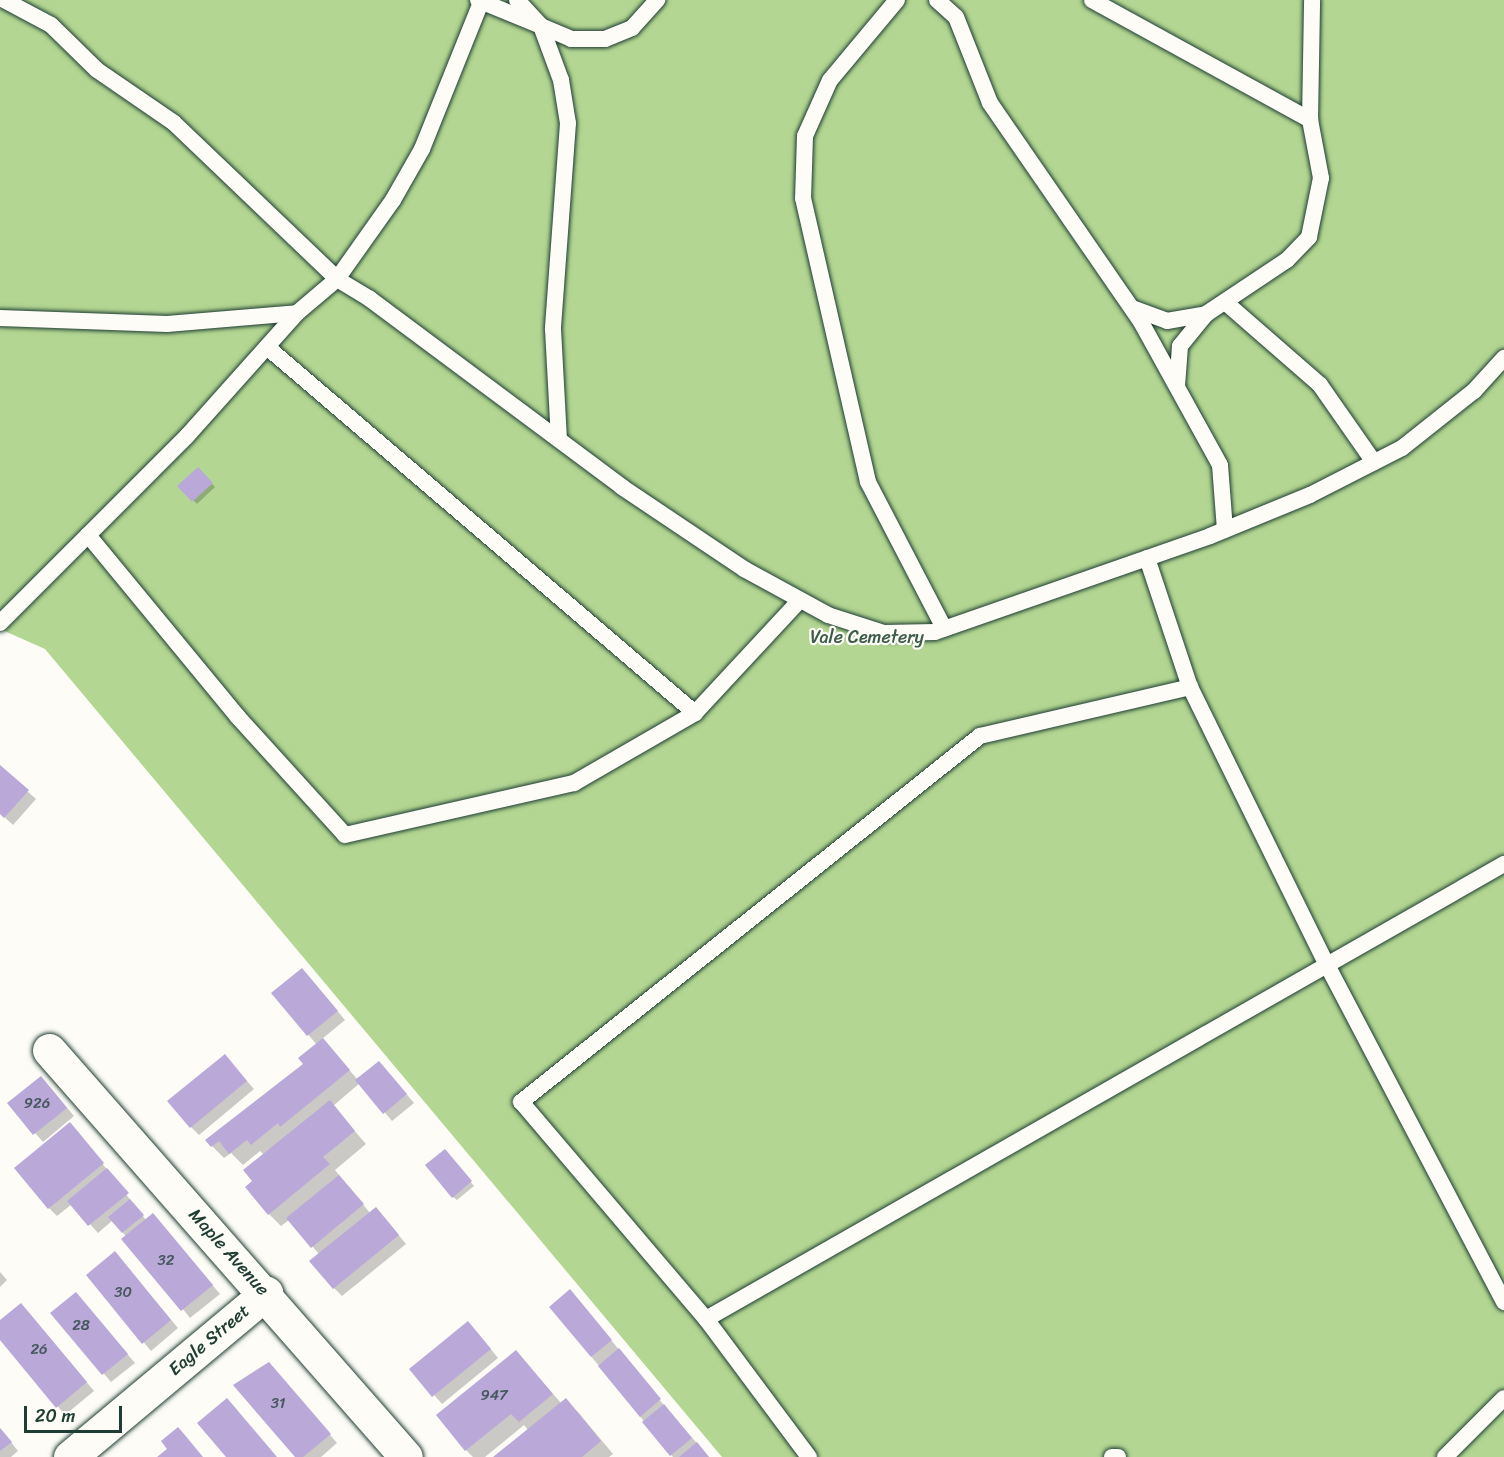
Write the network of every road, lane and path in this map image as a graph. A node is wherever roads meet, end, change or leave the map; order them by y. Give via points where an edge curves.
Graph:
1 (4, 0) edge
2 (480, 0) edge
3 (517, 0) edge
4 (657, 0) edge
5 (897, 0) edge
6 (937, 0) edge
7 (1092, 0) edge
8 (1312, 0) edge
9 (541, 26) junction
10 (1310, 120) junction
11 (336, 279) junction
12 (1225, 302) junction
13 (1132, 308) junction
14 (297, 313) junction
15 (1206, 314) junction
16 (0, 318) edge
17 (267, 347) junction
18 (1504, 358) edge
19 (1177, 386) junction
20 (559, 439) junction
21 (1374, 462) junction
22 (1225, 530) junction
23 (88, 535) junction
24 (1147, 558) junction
25 (800, 600) junction
26 (0, 623) edge
27 (944, 628) junction
28 (1190, 687) junction
29 (695, 713) junction
30 (1504, 864) edge
31 (1326, 963) junction
32 (49, 1050) dead end
33 (266, 1293) junction
34 (1504, 1302) edge
35 (706, 1318) junction
36 (1504, 1398) edge
37 (70, 1457) edge
38 (406, 1457) edge
39 (809, 1457) edge
40 (1112, 1457) edge
41 (1118, 1457) edge
42 (1445, 1457) edge

1 - 11 lane via 51,25 97,70 174,123
2 - 9 lane
2 - 11 lane via 422,149 393,200
3 - 9 lane
4 - 9 lane via 632,28 605,39 571,39
5 - 27 lane via 830,81 805,136 803,198 868,482
6 - 13 lane via 956,17 990,103
7 - 10 lane
8 - 10 lane
9 - 20 lane via 561,81 568,123 553,329
10 - 12 lane via 1321,178 1309,237 1287,260
11 - 14 lane
11 - 20 lane via 370,299
12 - 15 lane
12 - 21 lane via 1320,385
13 - 15 lane via 1167,321
13 - 19 lane
14 - 16 lane via 167,324
14 - 17 lane
15 - 19 lane via 1180,346
17 - 23 lane via 187,436
17 - 29 lane
18 - 21 lane via 1474,391 1402,448
19 - 22 lane via 1220,465
20 - 25 lane via 744,569
21 - 22 lane via 1310,495
22 - 24 lane
23 - 26 lane
23 - 29 lane via 238,717 345,835 574,783
24 - 27 lane
24 - 28 lane
25 - 27 lane via 828,615 884,633
25 - 29 lane
28 - 31 lane
28 - 35 lane via 981,736 521,1102
30 - 31 lane
31 - 34 lane
31 - 35 lane
32 - 33 street, Maple Avenue
33 - 37 street, Eagle Street
33 - 38 street, Maple Avenue
35 - 39 lane
36 - 42 lane
40 - 41 lane

